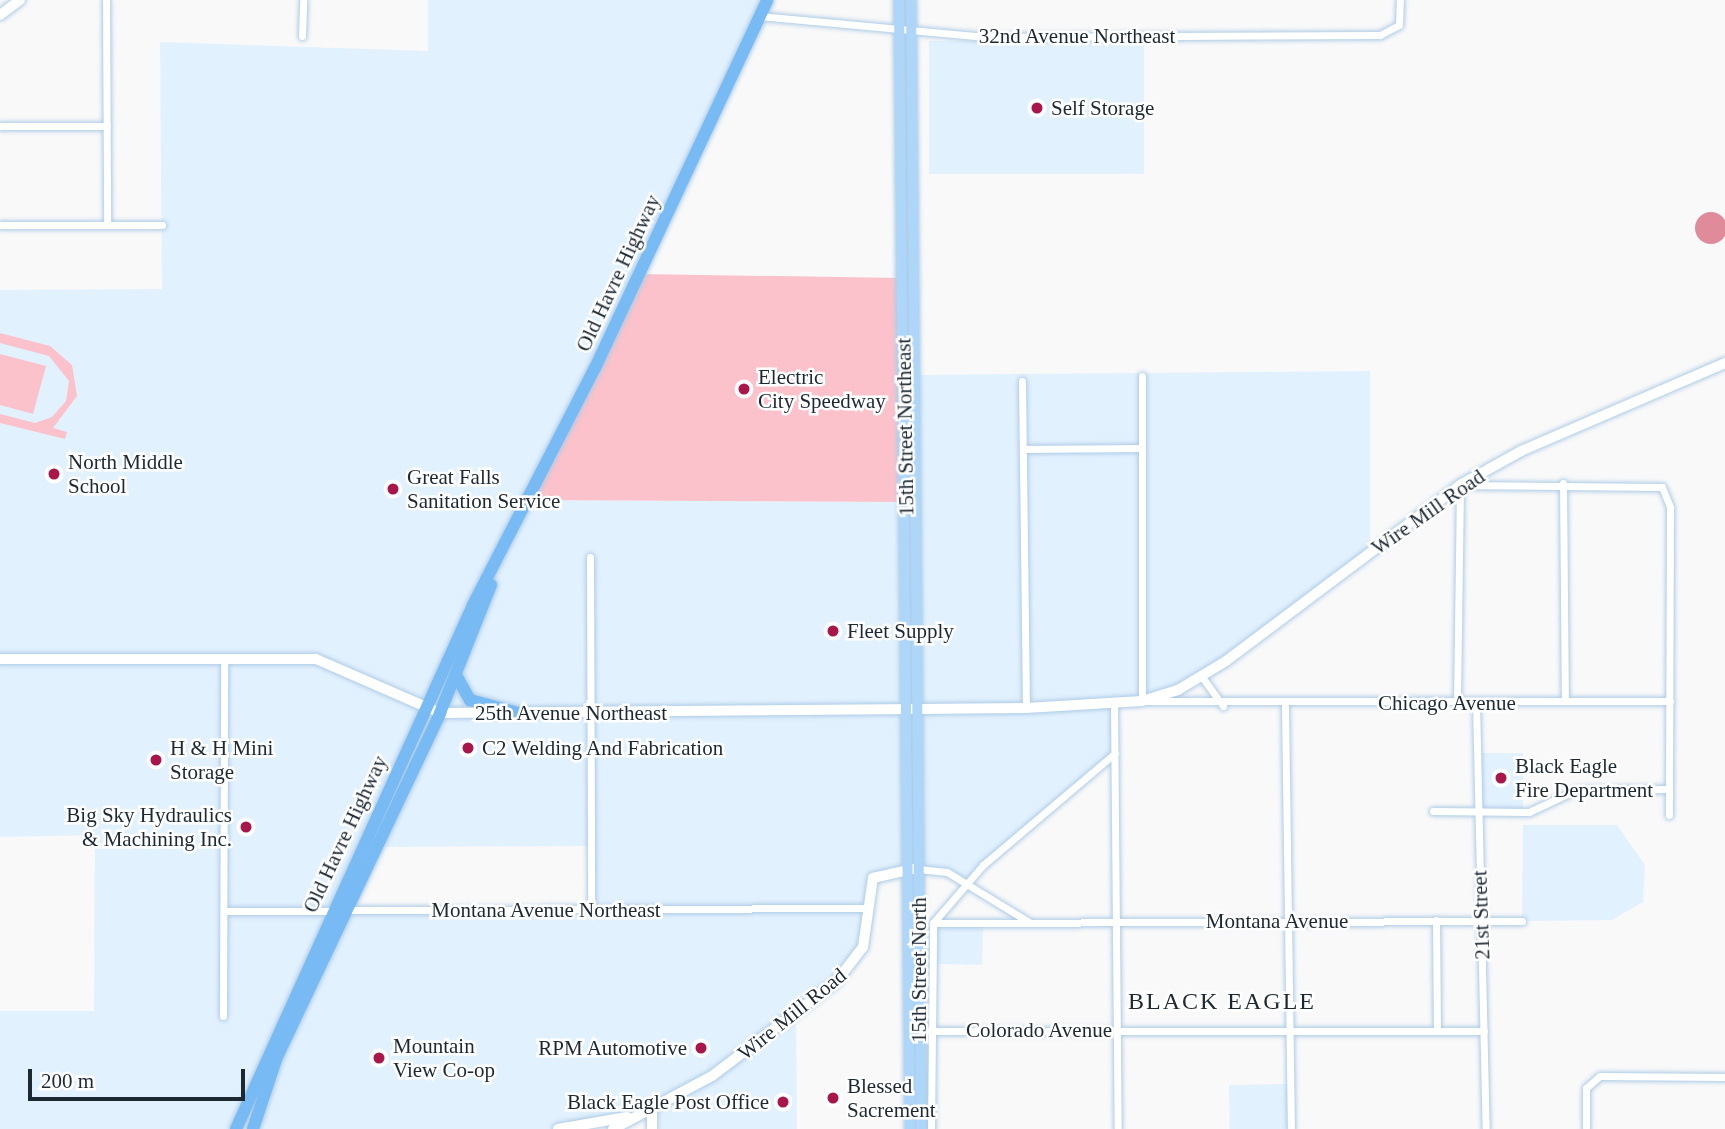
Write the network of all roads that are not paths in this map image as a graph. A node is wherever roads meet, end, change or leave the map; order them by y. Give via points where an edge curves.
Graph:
1 (20, 0) edge
2 (106, 0) edge
3 (303, 0) edge
4 (767, 0) edge
5 (899, 0) edge
6 (911, 0) edge
7 (1400, 0) edge
8 (0, 15) edge
9 (759, 16) junction
10 (899, 29) junction
11 (911, 32) junction
12 (302, 36) dead end
13 (0, 126) edge
14 (107, 126) junction
15 (0, 225) edge
16 (107, 225) junction
17 (162, 225) dead end
18 (1725, 363) edge
19 (1142, 376) dead end
20 (1023, 381) dead end
21 (1142, 448) junction
22 (1023, 449) junction
23 (1563, 483) junction
24 (1460, 485) junction
25 (590, 557) dead end
26 (500, 560) junction
27 (224, 656) junction
28 (0, 659) edge
29 (456, 674) junction
30 (1202, 677) junction
31 (1147, 700) junction
32 (1457, 701) junction
33 (1565, 701) junction
34 (1670, 701) junction
35 (1476, 702) junction
36 (1114, 705) junction
37 (1286, 705) junction
38 (1223, 706) junction
39 (1026, 708) junction
40 (424, 709) junction
41 (913, 709) junction
42 (440, 713) junction
43 (518, 713) junction
44 (589, 713) junction
45 (1115, 753) junction
46 (1669, 789) junction
47 (1433, 811) dead end
48 (1478, 811) junction
49 (1669, 815) dead end
50 (913, 854) joint
51 (914, 869) junction
52 (967, 883) junction
53 (868, 908) junction
54 (331, 909) junction
55 (346, 909) junction
56 (590, 910) junction
57 (224, 911) junction
58 (1289, 920) junction
59 (1436, 920) junction
60 (1522, 921) dead end
61 (1115, 922) junction
62 (1482, 922) junction
63 (933, 923) junction
64 (1032, 924) junction
65 (223, 1016) dead end
66 (1289, 1028) junction
67 (1118, 1030) junction
68 (1437, 1030) junction
69 (930, 1031) junction
70 (1484, 1031) junction
71 (1725, 1077) edge
72 (652, 1106) junction
73 (627, 1116) junction
74 (236, 1129) edge
75 (253, 1129) edge
76 (558, 1129) edge
77 (613, 1129) edge
78 (652, 1129) edge
79 (910, 1129) edge
80 (921, 1129) edge
81 (931, 1129) edge
82 (1118, 1129) edge
83 (1291, 1129) edge
84 (1486, 1129) edge
85 (1586, 1129) edge

1 - 8 street
2 - 14 street
3 - 12 street
4 - 9 highway, Old Havre Highway
5 - 10 main road, 15th Street Northeast
6 - 11 main road, 15th Street Northeast
7 - 11 street, 32nd Avenue Northeast via 1395,31 999,37
9 - 10 street, 32nd Avenue Northeast
9 - 26 highway, Old Havre Highway
10 - 11 street, 32nd Avenue Northeast
10 - 41 main road, 15th Street Northeast
11 - 41 main road, 15th Street Northeast
13 - 14 street
14 - 16 street
15 - 16 street
16 - 17 street
18 - 24 street, Wire Mill Road via 1521,451
19 - 21 street
20 - 22 street
21 - 22 street
21 - 31 street
22 - 39 street
23 - 24 street
23 - 33 street
23 - 34 street via 1662,487 1670,507
24 - 30 street, Wire Mill Road
24 - 32 street
25 - 44 street
26 - 29 highway, Old Havre Highway
26 - 40 highway, Old Havre Highway
27 - 28 street, 25th Avenue Northeast
27 - 40 street, 25th Avenue Northeast via 316,659
27 - 57 street
29 - 42 highway, Old Havre Highway
29 - 43 highway via 470,700
30 - 31 street, Wire Mill Road
30 - 38 street
31 - 36 street, 25th Avenue Northeast
31 - 38 street, Chicago Avenue
32 - 35 street, Chicago Avenue
32 - 37 street, Chicago Avenue
33 - 34 street, Chicago Avenue
33 - 35 street, Chicago Avenue
34 - 46 street
35 - 48 street, 21st Street
36 - 39 street, 25th Avenue Northeast
36 - 45 street
37 - 38 street, Chicago Avenue
37 - 58 street
39 - 41 street, 25th Avenue Northeast
40 - 42 street, 25th Avenue Northeast
40 - 54 highway, Old Havre Highway
41 - 44 street, 25th Avenue Northeast
41 - 50 main road, 15th Street Northeast
42 - 43 street, 25th Avenue Northeast
42 - 55 highway, Old Havre Highway
43 - 44 street, 25th Avenue Northeast
44 - 56 street
45 - 52 street
45 - 61 street
46 - 48 street via 1576,790 1529,812
46 - 49 street
47 - 48 street
48 - 62 street, 21st Street
50 - 51 main road, 15th Street North
51 - 52 street, Wire Mill Road
51 - 53 street, Wire Mill Road via 873,878
51 - 79 main road, 15th Street North
51 - 80 main road, 15th Street North
52 - 63 street, 15th Street North
52 - 64 street
53 - 56 street, Montana Avenue Northeast
53 - 72 street, Wire Mill Road via 863,947 848,971 753,1048
54 - 55 street, Montana Avenue Northeast
54 - 57 street, Montana Avenue Northeast
54 - 74 highway, Old Havre Highway
55 - 56 street, Montana Avenue Northeast
55 - 75 highway, Old Havre Highway via 277,1057
57 - 65 street
58 - 59 street, Montana Avenue
58 - 61 street, Montana Avenue
58 - 66 street
59 - 62 street, Montana Avenue
59 - 68 street
60 - 62 street, Montana Avenue
61 - 64 street, Montana Avenue
61 - 67 street
62 - 70 street, 21st Street
63 - 64 street, Montana Avenue
63 - 69 street, 15th Street North
66 - 67 street, Colorado Avenue
66 - 68 street, Colorado Avenue
66 - 83 street
67 - 69 street, Colorado Avenue
67 - 82 street
68 - 70 street, Colorado Avenue
69 - 81 street, 15th Street North
70 - 84 street, 21st Street
71 - 85 street via 1590,1081
72 - 73 street, Wire Mill Road
72 - 78 street
73 - 76 street
73 - 77 street, Wire Mill Road

